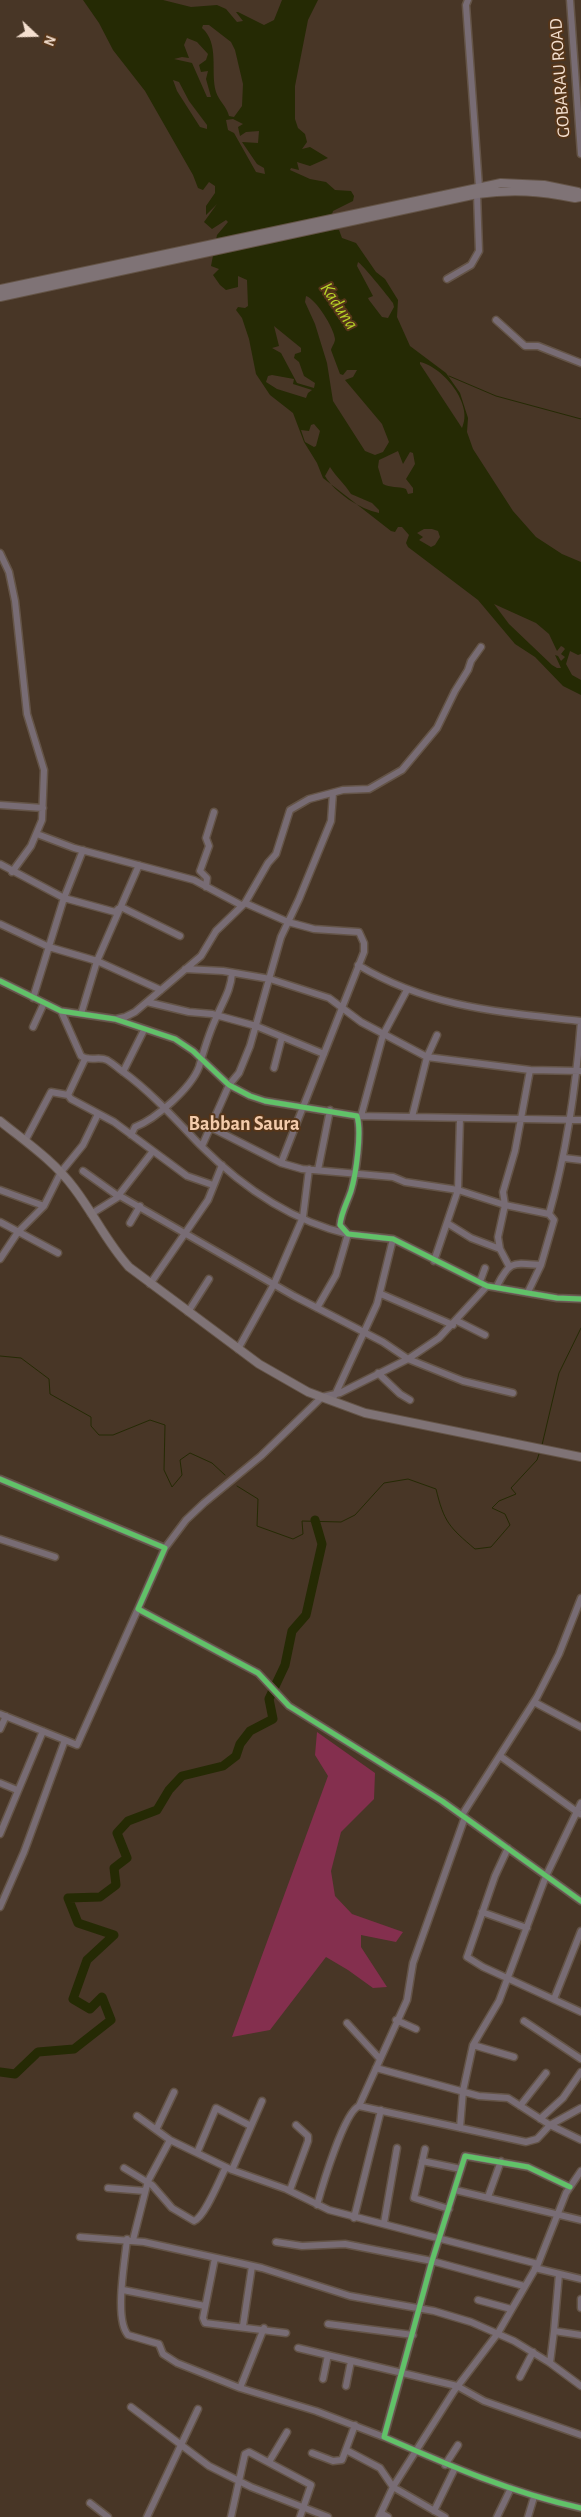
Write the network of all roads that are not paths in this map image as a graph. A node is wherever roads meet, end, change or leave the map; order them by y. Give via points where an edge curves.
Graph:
1 (468, 0) edge
2 (570, 0) edge
3 (581, 154) edge
4 (478, 190) junction
5 (581, 196) edge
6 (204, 249) junction
7 (447, 279) dead end
8 (0, 289) edge
9 (0, 297) edge
10 (496, 320) dead end
11 (581, 363) edge
12 (0, 553) edge
13 (481, 647) dead end
14 (333, 793) junction
15 (0, 805) edge
16 (43, 808) junction
17 (214, 812) dead end
18 (37, 834) junction
19 (83, 850) junction
20 (0, 864) edge
21 (140, 865) junction
22 (12, 872) junction
23 (206, 887) junction
24 (64, 898) junction
25 (243, 904) junction
26 (121, 907) junction
27 (288, 922) junction
28 (0, 924) edge
29 (180, 936) dead end
30 (49, 947) junction
31 (97, 960) junction
32 (358, 965) junction
33 (185, 969) junction
34 (232, 973) junction
35 (270, 979) junction
36 (0, 981) edge
37 (161, 990) junction
38 (407, 990) junction
39 (33, 998) junction
40 (147, 1002) junction
41 (44, 1003) junction
42 (341, 1006) junction
43 (61, 1011) junction
44 (81, 1014) junction
45 (217, 1015) junction
46 (125, 1020) junction
47 (581, 1021) edge
48 (256, 1026) junction
49 (33, 1028) dead end
50 (144, 1030) junction
51 (383, 1035) junction
52 (437, 1035) dead end
53 (282, 1037) junction
54 (324, 1054) junction
55 (427, 1057) junction
56 (200, 1058) junction
57 (85, 1059) junction
58 (274, 1068) dead end
59 (530, 1070) junction
60 (579, 1071) edge
61 (123, 1072) junction
62 (229, 1085) junction
63 (68, 1095) junction
64 (302, 1107) junction
65 (164, 1108) junction
66 (330, 1110) junction
67 (98, 1114) junction
68 (359, 1116) junction
69 (412, 1116) junction
70 (460, 1118) junction
71 (521, 1119) junction
72 (570, 1120) junction
73 (581, 1120) edge
74 (0, 1121) edge
75 (210, 1128) junction
76 (131, 1135) junction
77 (25, 1141) junction
78 (202, 1146) junction
79 (152, 1151) junction
80 (564, 1158) junction
81 (581, 1160) edge
82 (281, 1163) junction
83 (222, 1165) junction
84 (308, 1169) junction
85 (318, 1170) junction
86 (83, 1171) dead end
87 (61, 1172) junction
88 (354, 1174) junction
89 (213, 1185) junction
90 (0, 1190) edge
91 (458, 1190) junction
92 (118, 1196) junction
93 (505, 1205) junction
94 (44, 1206) junction
95 (140, 1206) junction
96 (92, 1214) junction
97 (549, 1214) junction
98 (303, 1217) junction
99 (0, 1222) edge
100 (130, 1223) dead end
101 (447, 1223) junction
102 (18, 1232) junction
103 (186, 1233) junction
104 (348, 1234) junction
105 (394, 1239) junction
106 (500, 1249) junction
107 (58, 1252) dead end
108 (0, 1259) edge
109 (434, 1261) junction
110 (541, 1265) junction
111 (509, 1266) junction
112 (486, 1268) dead end
113 (209, 1279) dead end
114 (478, 1281) junction
115 (150, 1284) junction
116 (274, 1284) junction
117 (487, 1286) junction
118 (497, 1286) junction
119 (528, 1292) junction
120 (381, 1294) junction
121 (581, 1299) edge
122 (318, 1308) junction
123 (188, 1312) junction
124 (455, 1323) junction
125 (365, 1333) junction
126 (485, 1335) dead end
127 (238, 1349) junction
128 (408, 1359) junction
129 (378, 1373) junction
130 (513, 1393) dead end
131 (335, 1395) junction
132 (322, 1397) junction
133 (410, 1400) dead end
134 (550, 1453) junction
135 (581, 1457) edge
136 (581, 1461) edge
137 (0, 1479) edge
138 (0, 1539) edge
139 (165, 1548) junction
140 (55, 1557) dead end
141 (581, 1598) edge
142 (138, 1609) junction
143 (534, 1702) junction
144 (3, 1715) edge
145 (581, 1727) edge
146 (0, 1729) edge
147 (43, 1731) junction
148 (65, 1740) junction
149 (500, 1756) junction
150 (0, 1783) edge
151 (17, 1790) junction
152 (581, 1803) edge
153 (579, 1813) edge
154 (463, 1816) junction
155 (0, 1834) edge
156 (508, 1848) junction
157 (546, 1876) junction
158 (581, 1901) edge
159 (0, 1907) edge
160 (482, 1912) junction
161 (527, 1928) junction
162 (581, 1931) edge
163 (509, 1977) junction
164 (554, 2000) junction
165 (581, 2012) edge
166 (396, 2020) junction
167 (524, 2021) dead end
168 (347, 2023) dead end
169 (416, 2029) dead end
170 (473, 2045) junction
171 (514, 2057) dead end
172 (380, 2059) junction
173 (581, 2060) edge
174 (376, 2068) junction
175 (581, 2072) edge
176 (546, 2073) dead end
177 (463, 2091) junction
178 (174, 2092) dead end
179 (262, 2102) dead end
180 (359, 2106) junction
181 (520, 2106) junction
182 (581, 2108) edge
183 (381, 2110) junction
184 (137, 2116) dead end
185 (540, 2119) junction
186 (296, 2125) dead end
187 (550, 2125) junction
188 (252, 2126) junction
189 (460, 2128) junction
190 (156, 2130) junction
191 (170, 2140) junction
192 (581, 2140) edge
193 (397, 2148) dead end
194 (425, 2150) dead end
195 (197, 2153) junction
196 (422, 2161) junction
197 (501, 2161) junction
198 (124, 2168) dead end
199 (229, 2168) junction
200 (460, 2169) junction
201 (581, 2171) edge
202 (148, 2181) junction
203 (570, 2187) junction
204 (108, 2188) dead end
205 (290, 2190) junction
206 (455, 2190) junction
207 (145, 2191) junction
208 (488, 2197) junction
209 (317, 2205) junction
210 (449, 2209) junction
211 (557, 2214) junction
212 (354, 2218) junction
213 (581, 2220) edge
214 (384, 2223) junction
215 (80, 2237) dead end
216 (441, 2238) junction
217 (130, 2240) junction
218 (276, 2242) dead end
219 (215, 2258) junction
220 (432, 2261) junction
221 (252, 2266) junction
222 (536, 2266) junction
223 (559, 2274) junction
224 (581, 2279) edge
225 (524, 2286) junction
226 (123, 2290) junction
227 (581, 2299) edge
228 (478, 2300) dead end
229 (205, 2306) junction
230 (420, 2308) junction
231 (581, 2308) edge
232 (511, 2309) junction
233 (328, 2324) dead end
234 (243, 2326) junction
235 (264, 2328) junction
236 (554, 2331) junction
237 (286, 2333) dead end
238 (498, 2333) junction
239 (413, 2335) junction
240 (581, 2335) edge
241 (298, 2348) dead end
242 (532, 2352) junction
243 (328, 2355) junction
244 (351, 2361) junction
245 (550, 2363) junction
246 (402, 2374) junction
247 (520, 2377) dead end
248 (323, 2379) dead end
249 (346, 2386) dead end
250 (457, 2386) junction
251 (581, 2386) edge
252 (240, 2388) junction
253 (131, 2407) dead end
254 (198, 2409) dead end
255 (355, 2425) junction
256 (288, 2432) dead end
257 (581, 2435) edge
258 (384, 2437) junction
259 (458, 2445) dead end
260 (182, 2446) junction
261 (346, 2450) junction
262 (415, 2450) junction
263 (312, 2453) dead end
264 (269, 2462) junction
265 (445, 2465) junction
266 (455, 2468) junction
267 (237, 2481) junction
268 (393, 2487) junction
269 (511, 2488) junction
270 (534, 2497) junction
271 (90, 2503) dead end
272 (303, 2508) junction
273 (581, 2508) edge
274 (434, 2511) junction
275 (380, 2515) edge
276 (108, 2517) edge
277 (147, 2517) edge
278 (231, 2517) edge
279 (300, 2517) edge
280 (328, 2517) edge
281 (388, 2517) edge
282 (445, 2517) edge
283 (497, 2517) edge
284 (528, 2517) edge

1 - 4 street
2 - 3 street, GOBARAU ROAD
4 - 5 main road via 530,190 575,198
4 - 6 main road
4 - 7 street via 479,251 471,265
6 - 8 main road
6 - 9 main road
10 - 11 street via 525,346 538,346
12 - 16 street via 9,572 15,601 27,714 44,770
13 - 14 street via 437,728 402,770 369,789
14 - 25 street via 298,804 290,810 276,854
14 - 27 street via 331,821
15 - 16 street
16 - 18 street
17 - 23 street via 206,838 209,846 200,870 207,878
18 - 19 street
18 - 22 street
19 - 21 street
19 - 24 street
20 - 22 street
21 - 23 street via 194,880
21 - 26 street
22 - 24 street
23 - 25 street
24 - 26 street via 115,912
24 - 30 street
25 - 27 street
25 - 33 street via 216,932 205,951
26 - 29 street
26 - 31 street
27 - 32 street via 314,929 359,932 364,952
27 - 35 street
28 - 30 street
30 - 31 street
30 - 39 street
31 - 37 street
31 - 44 street
32 - 38 street
32 - 42 street
33 - 34 street
33 - 37 street
34 - 35 street
34 - 45 street via 228,994
35 - 42 street via 328,998
35 - 48 street
36 - 39 street
37 - 40 street
38 - 47 street via 467,1008
38 - 51 street
39 - 41 street
40 - 45 street
40 - 46 street
41 - 43 street
41 - 49 street
42 - 51 street
42 - 54 street
43 - 44 street
43 - 57 street via 78,1052
44 - 46 street
45 - 48 street
45 - 56 street
46 - 50 street
47 - 60 street
48 - 53 street
48 - 62 street via 245,1058
50 - 56 street via 175,1039
50 - 61 street
51 - 55 street
51 - 68 street
52 - 55 street
53 - 54 street
53 - 58 street
54 - 64 street
55 - 59 street
55 - 69 street
56 - 62 street
56 - 65 street via 198,1068 185,1088
57 - 61 street via 107,1060
57 - 63 street
59 - 60 street
59 - 71 street
60 - 72 street
61 - 65 street
62 - 64 street via 265,1101
62 - 75 street
63 - 67 street
63 - 77 street via 51,1092
64 - 66 street
64 - 82 street
65 - 76 street via 135,1127
65 - 78 street
66 - 68 street
66 - 85 street
67 - 76 street
67 - 87 street via 83,1145
68 - 69 street
68 - 88 street
69 - 70 street
70 - 71 street
70 - 91 street
71 - 72 street
71 - 93 street via 504,1192
72 - 73 street
72 - 80 street
74 - 77 main road
75 - 78 street
75 - 82 street
76 - 79 street
77 - 87 main road
78 - 83 street
79 - 89 street via 187,1176
79 - 92 street
80 - 81 street
80 - 97 street
82 - 84 street
83 - 89 street
83 - 98 street via 252,1190
84 - 85 street
84 - 98 street
85 - 88 street
86 - 92 street
87 - 94 street
87 - 96 main road
88 - 91 street via 393,1177 405,1182
88 - 104 street via 340,1225
89 - 103 street via 208,1200
90 - 94 street
91 - 93 street
91 - 101 street
92 - 95 street
92 - 96 street
93 - 97 street
93 - 106 street via 498,1237
94 - 102 street
95 - 100 street
95 - 103 street
96 - 115 main road via 116,1253
97 - 110 street via 554,1220
98 - 104 street via 330,1230
98 - 116 street
99 - 102 street
101 - 106 street via 471,1238
101 - 109 street
102 - 107 street
102 - 108 street
103 - 115 street
103 - 116 street
104 - 105 street
104 - 122 street via 336,1275
105 - 109 street
105 - 120 street
106 - 111 street
109 - 114 street
110 - 111 street via 513,1263
110 - 119 street
111 - 118 street
112 - 114 street
113 - 123 street
114 - 117 street
115 - 123 main road
116 - 122 street
116 - 127 street
117 - 118 street
117 - 124 street
118 - 119 street
119 - 121 street
120 - 124 street
120 - 125 street
122 - 125 street
123 - 127 main road
124 - 126 street
124 - 128 street
125 - 128 street
125 - 131 street
127 - 132 main road via 283,1379
128 - 129 street
128 - 130 street via 463,1381
129 - 131 street
129 - 133 street
131 - 132 street
132 - 134 main road via 338,1408 375,1419
132 - 139 street via 261,1456 186,1520
134 - 135 main road
134 - 136 main road
137 - 139 street
138 - 140 street
139 - 142 street
141 - 143 street via 559,1654
142 - 148 street via 77,1744
142 - 154 street via 258,1673 288,1706
143 - 145 street
143 - 149 street
144 - 146 street
144 - 147 street
147 - 148 street
147 - 151 street
148 - 159 street
149 - 153 street
149 - 154 street
150 - 151 street
151 - 155 street
152 - 153 street
153 - 157 street
154 - 156 street
154 - 166 street via 413,1963 407,2000
156 - 157 street
156 - 160 street
157 - 158 street
157 - 161 street
160 - 161 street
160 - 163 street via 467,1957
161 - 163 street
162 - 164 street
163 - 164 street
163 - 170 street
164 - 165 street
166 - 169 street
166 - 172 street
167 - 173 street
168 - 172 street
170 - 171 street
170 - 177 street
172 - 174 street
174 - 177 street
174 - 180 street
175 - 185 street via 563,2098
176 - 181 street
177 - 181 street via 488,2098 504,2097
177 - 189 street
178 - 190 street
179 - 188 street
180 - 183 street
180 - 209 street via 352,2111 335,2147
181 - 185 street
182 - 187 street
183 - 189 street
183 - 212 street
184 - 190 street
185 - 187 street
186 - 205 street via 308,2136 308,2141
187 - 189 street via 537,2139 526,2142
187 - 192 street
188 - 195 street via 216,2108
188 - 199 street
190 - 191 street
191 - 195 street
191 - 202 street
193 - 214 street
194 - 196 street
195 - 199 street
196 - 200 street
196 - 210 street via 414,2198
197 - 200 street via 465,2156
197 - 203 street via 528,2167
197 - 208 street
198 - 202 street
199 - 202 street via 198,2220 194,2221 172,2208
199 - 205 street
200 - 206 street
201 - 203 street
202 - 207 street
203 - 211 street
204 - 207 street
205 - 209 street
206 - 208 street
206 - 210 street
207 - 217 street
208 - 211 street
209 - 212 street
210 - 216 street
211 - 213 street
211 - 222 street
212 - 214 street
214 - 216 street
215 - 217 street
216 - 220 street
216 - 222 street
217 - 219 street
217 - 226 street
218 - 220 street via 302,2246 345,2244
219 - 221 street
219 - 229 street
220 - 225 street
220 - 230 street
221 - 230 street via 350,2296
221 - 234 street
222 - 223 street
222 - 225 street
223 - 224 street
223 - 236 street
225 - 232 street
226 - 229 street
226 - 252 street via 122,2325 128,2334 159,2344 163,2354 177,2363
227 - 231 street
228 - 232 street
229 - 234 street via 205,2323
230 - 238 street
230 - 239 street
232 - 238 street
233 - 239 street
234 - 235 street
235 - 237 street
235 - 252 street
236 - 240 street
236 - 245 street
238 - 242 street
238 - 250 street
239 - 246 street
241 - 243 street
242 - 245 street
242 - 247 street
243 - 244 street
243 - 248 street
244 - 246 street
244 - 249 street
245 - 251 street
246 - 250 street
246 - 258 street
250 - 257 street via 484,2401
250 - 262 street
252 - 255 street
253 - 260 street
254 - 260 street
255 - 258 street
255 - 261 street
256 - 264 street
258 - 262 street
259 - 265 street
260 - 267 street
260 - 277 street
261 - 263 street via 342,2460 338,2461
261 - 268 street via 380,2468
262 - 265 street
262 - 268 street
264 - 267 street via 247,2452
264 - 272 street via 311,2485
265 - 266 street
266 - 269 street
266 - 274 street
267 - 272 street
267 - 278 street
268 - 274 street
268 - 275 street
269 - 270 street
269 - 283 street
270 - 273 street
270 - 284 street
271 - 276 street
272 - 279 street
272 - 280 street
274 - 282 street
275 - 281 street

